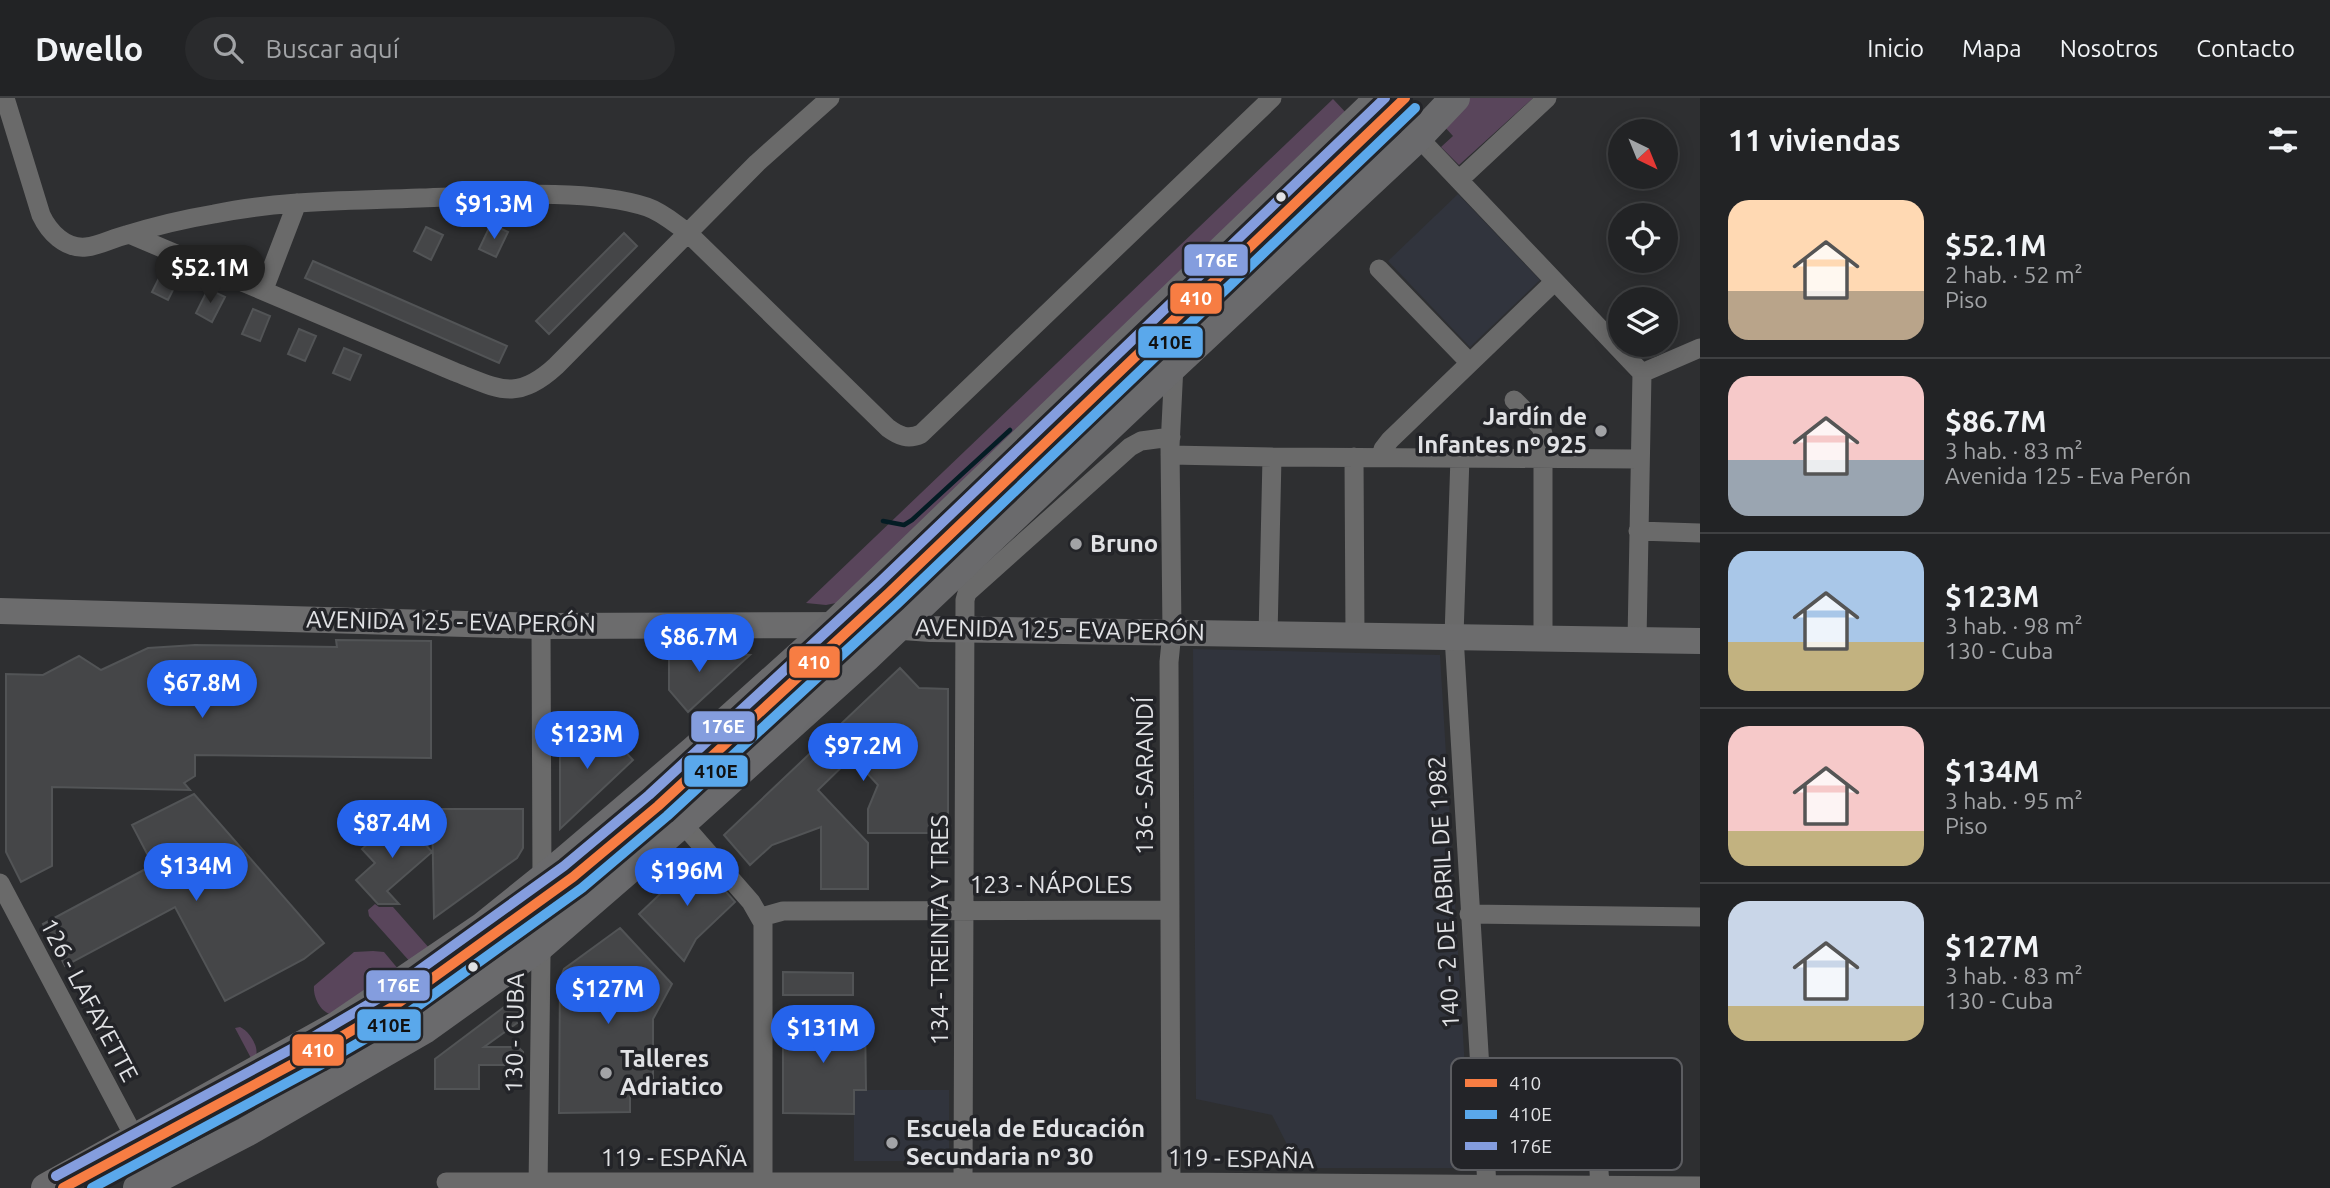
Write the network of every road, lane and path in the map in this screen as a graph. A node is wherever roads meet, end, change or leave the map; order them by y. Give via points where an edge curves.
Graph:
1 (5, 98) edge
2 (830, 98) edge
3 (1272, 98) edge
4 (1382, 98) edge
5 (1455, 98) edge
6 (1547, 98) edge
7 (1418, 138) junction
8 (1459, 180) junction
9 (297, 203) junction
10 (687, 232) junction
11 (129, 234) junction
12 (1379, 269) dead end
13 (1554, 282) junction
14 (264, 289) junction
15 (1700, 348) edge
16 (1469, 362) junction
17 (1174, 365) junction
18 (1642, 373) junction
19 (1514, 400) dead end
20 (1170, 446) junction
21 (1272, 457) junction
22 (1354, 457) junction
23 (1382, 457) junction
24 (1460, 457) junction
25 (1545, 458) junction
26 (1639, 459) junction
27 (1639, 531) junction
28 (1700, 533) edge
29 (0, 611) edge
30 (541, 626) junction
31 (833, 626) junction
32 (900, 626) junction
33 (966, 630) junction
34 (1172, 632) junction
35 (1268, 636) junction
36 (1355, 636) junction
37 (1454, 636) junction
38 (1543, 638) junction
39 (1637, 640) junction
40 (1700, 641) edge
41 (682, 823) junction
42 (542, 880) junction
43 (0, 883) edge
44 (965, 909) junction
45 (1170, 909) junction
46 (1469, 914) junction
47 (761, 917) junction
48 (1700, 917) edge
49 (540, 946) junction
50 (1479, 1058) edge
51 (136, 1140) junction
52 (1486, 1170) edge
53 (446, 1182) dead end
54 (763, 1185) edge
55 (963, 1185) edge
56 (1171, 1185) edge
57 (538, 1186) edge
58 (1487, 1186) junction
59 (1700, 1186) edge
60 (1446, 1187) edge
61 (1549, 1187) edge
62 (1600, 1187) edge
63 (46, 1188) edge
64 (138, 1188) edge

1 - 11 street via 46,226 62,241 85,247
2 - 10 street
3 - 10 street via 915,437 900,436 888,428
4 - 7 street
4 - 31 main road
5 - 7 main road
6 - 8 street
7 - 8 street
7 - 17 main road
8 - 13 street
9 - 10 street via 468,196 602,198 646,207
9 - 11 street via 217,213
9 - 14 street
10 - 14 street via 544,377 513,390 455,372
11 - 14 street
12 - 16 street
13 - 16 street
13 - 18 street
15 - 18 street
16 - 23 street via 1390,440
17 - 20 street, 136 - SARANDÍ
17 - 32 main road
18 - 26 street
19 - 25 street via 1541,427
20 - 21 street, 134 - TREINTA Y TRES
20 - 33 street, 134 - TREINTA Y TRES via 1141,441 1130,447 976,584 965,600
20 - 34 street, 136 - SARANDÍ
21 - 22 street, 134 - TREINTA Y TRES
21 - 35 street
22 - 23 street, 134 - TREINTA Y TRES
22 - 36 street
23 - 24 street, 134 - TREINTA Y TRES
24 - 25 street, 134 - TREINTA Y TRES
24 - 37 street, 140 - 2 DE ABRIL DE 1982
25 - 26 street, 134 - TREINTA Y TRES
25 - 38 street
26 - 27 street
27 - 28 street
27 - 39 street
29 - 30 main road, AVENIDA 125 - EVA PERÓN
30 - 31 main road, AVENIDA 125 - EVA PERÓN
30 - 42 street, 130 - CUBA
31 - 32 main road, AVENIDA 125 - EVA PERÓN
31 - 42 main road
32 - 33 main road, AVENIDA 125 - EVA PERÓN
32 - 41 main road
33 - 34 main road, AVENIDA 125 - EVA PERÓN
33 - 44 street, 134 - TREINTA Y TRES
34 - 35 main road, AVENIDA 125 - EVA PERÓN
34 - 45 street, 136 - SARANDÍ
35 - 36 main road, AVENIDA 125 - EVA PERÓN
36 - 37 main road, AVENIDA 125 - EVA PERÓN
37 - 38 main road, AVENIDA 125 - EVA PERÓN
37 - 46 street, 140 - 2 DE ABRIL DE 1982
38 - 39 main road, AVENIDA 125 - EVA PERÓN
39 - 40 main road, AVENIDA 125 - EVA PERÓN
41 - 47 street
41 - 49 main road
42 - 49 street, 130 - CUBA
42 - 51 main road via 437,960 339,1025
43 - 51 street, 126 - LAFAYETTE
44 - 45 street, 123 - NÁPOLES
44 - 47 street, 123 - NÁPOLES via 783,911
44 - 55 street, 134 - TREINTA Y TRES
45 - 56 street, 136 - SARANDÍ
46 - 48 street
46 - 50 street, 140 - 2 DE ABRIL DE 1982
47 - 54 street
49 - 57 street, 130 - CUBA
49 - 64 main road via 415,1035
51 - 63 main road
52 - 58 street, 140 - 2 DE ABRIL DE 1982
53 - 57 street, 119 - ESPAÑA
54 - 55 street, 119 - ESPAÑA
54 - 57 street, 119 - ESPAÑA
55 - 56 street, 119 - ESPAÑA
56 - 60 street, 119 - ESPAÑA
58 - 60 street, 119 - ESPAÑA
58 - 61 street, 119 - ESPAÑA
59 - 62 street, 119 - ESPAÑA
61 - 62 street, 119 - ESPAÑA

